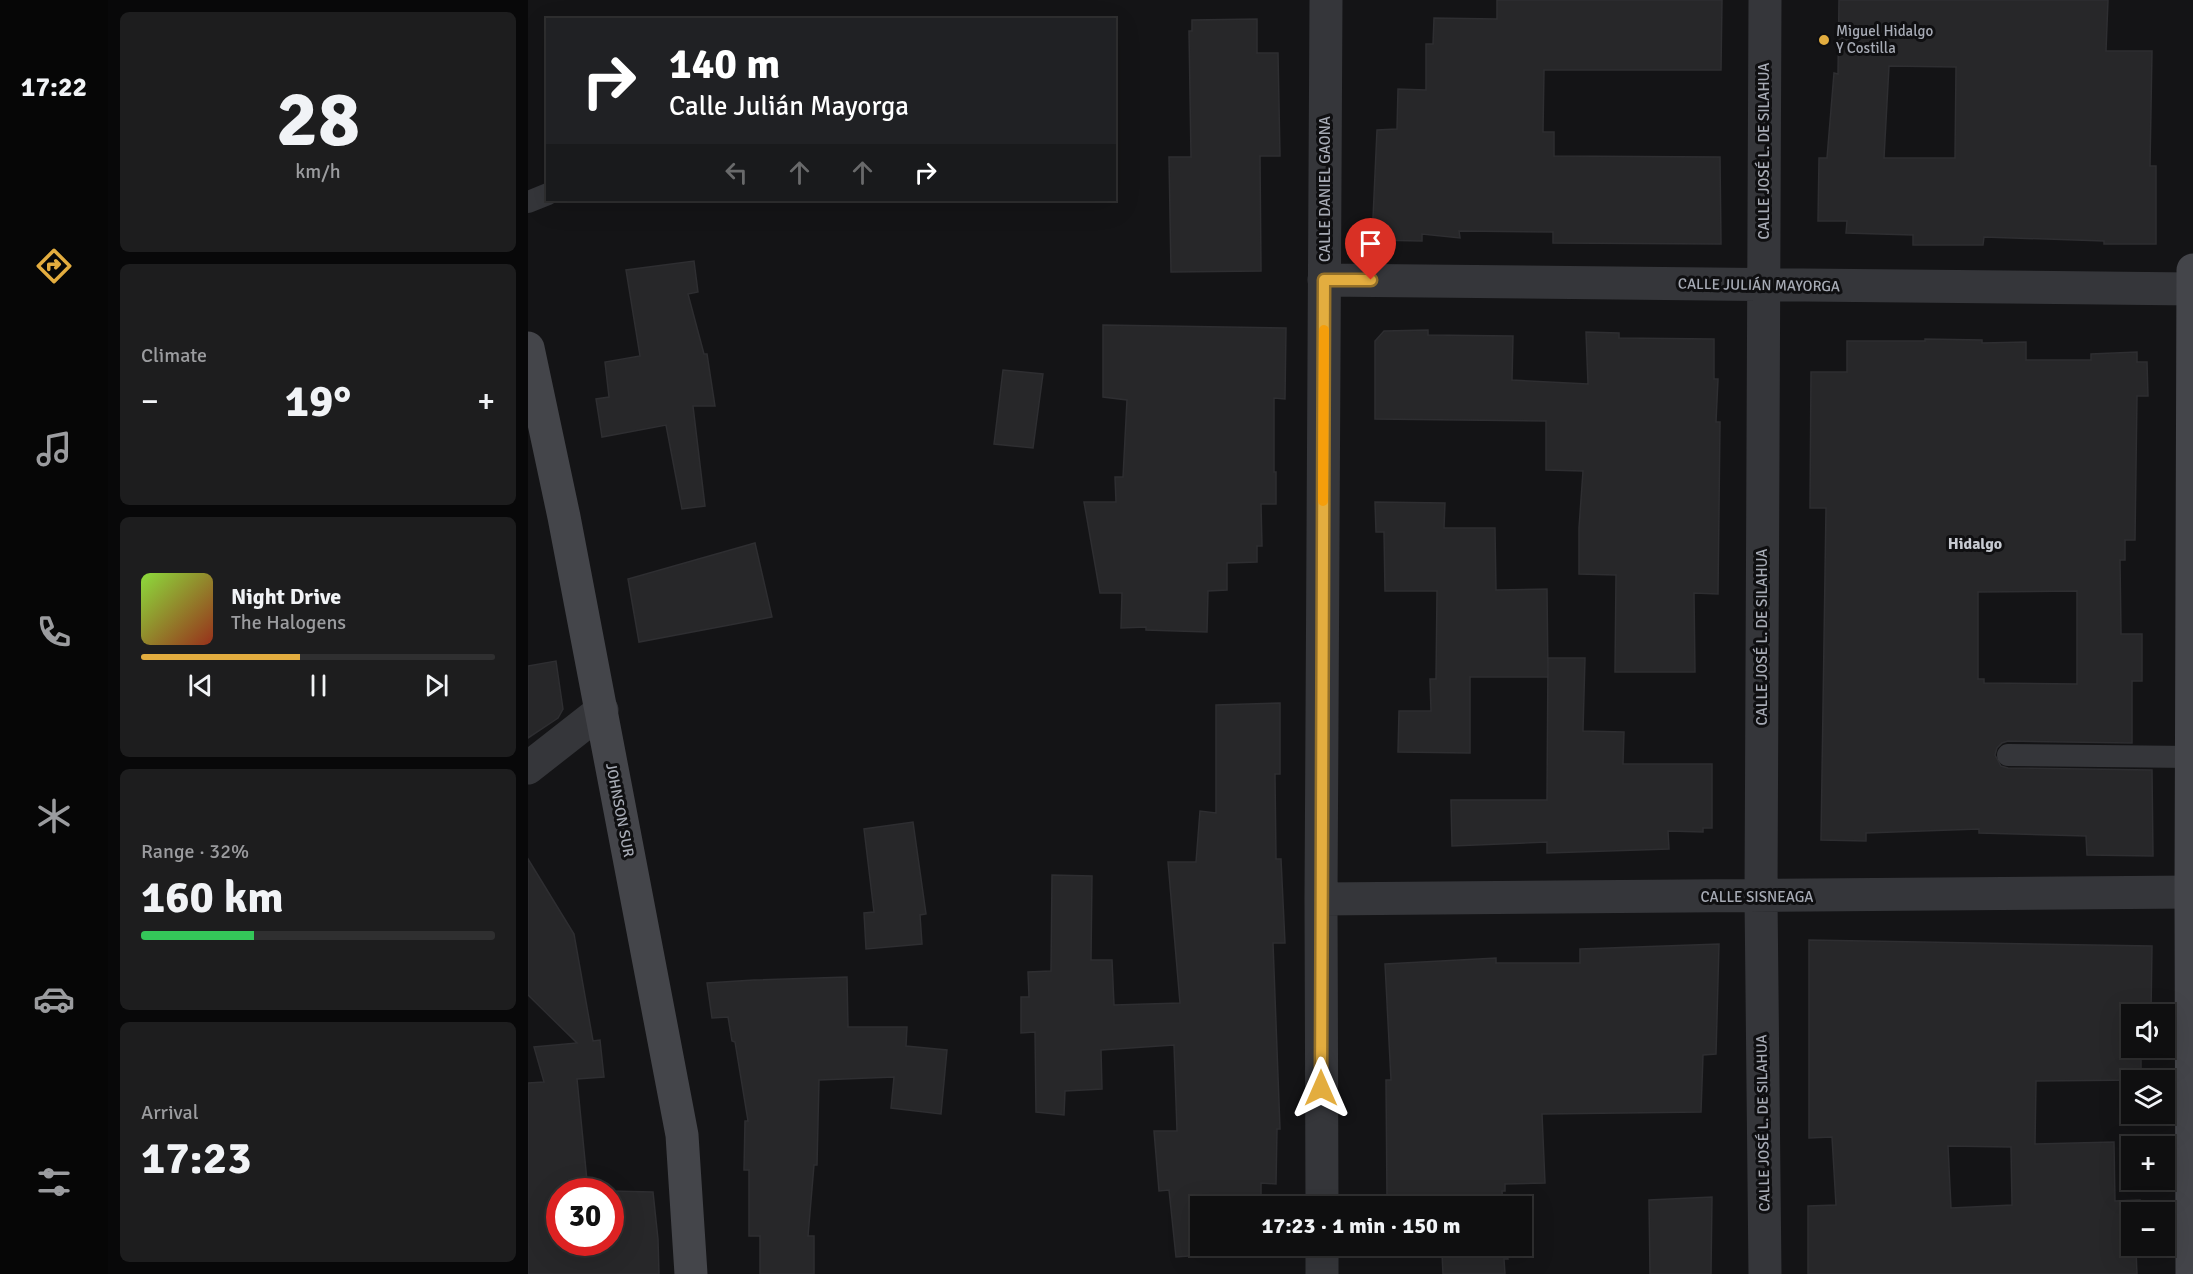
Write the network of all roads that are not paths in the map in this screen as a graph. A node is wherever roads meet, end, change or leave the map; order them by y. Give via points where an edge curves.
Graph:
1 (1326, 0) edge
2 (1765, 0) edge
3 (546, 195) edge
4 (528, 202) edge
5 (2193, 270) edge
6 (1324, 280) junction
7 (1764, 286) junction
8 (2193, 289) edge
9 (528, 348) edge
10 (602, 710) junction
11 (2008, 755) dead end
12 (2191, 757) junction
13 (528, 768) edge
14 (2192, 892) edge
15 (1761, 897) junction
16 (1321, 899) junction
17 (1322, 1196) edge
18 (1322, 1256) edge
19 (692, 1274) edge
20 (1322, 1274) edge
21 (1765, 1274) edge
22 (2192, 1274) edge

1 - 6 street, CALLE DANIEL GAONA
2 - 7 street, CALLE JOSÉ L. DE SILAHUA
3 - 4 lane
5 - 8 street
6 - 7 street, CALLE JULIÁN MAYORGA
6 - 16 street, CALLE DANIEL GAONA
7 - 8 street, CALLE JULIÁN MAYORGA
7 - 15 street, CALLE JOSÉ L. DE SILAHUA
8 - 12 street
9 - 10 street, JOHNSON SUR
10 - 13 street
10 - 19 street, JOHNSON SUR via 682,1135
11 - 12 lane
12 - 14 street
14 - 15 street, CALLE SISNEAGA
14 - 22 street
15 - 16 street, CALLE SISNEAGA
15 - 21 street, CALLE JOSÉ L. DE SILAHUA
16 - 17 street, CALLE DANIEL GAONA
18 - 20 street

